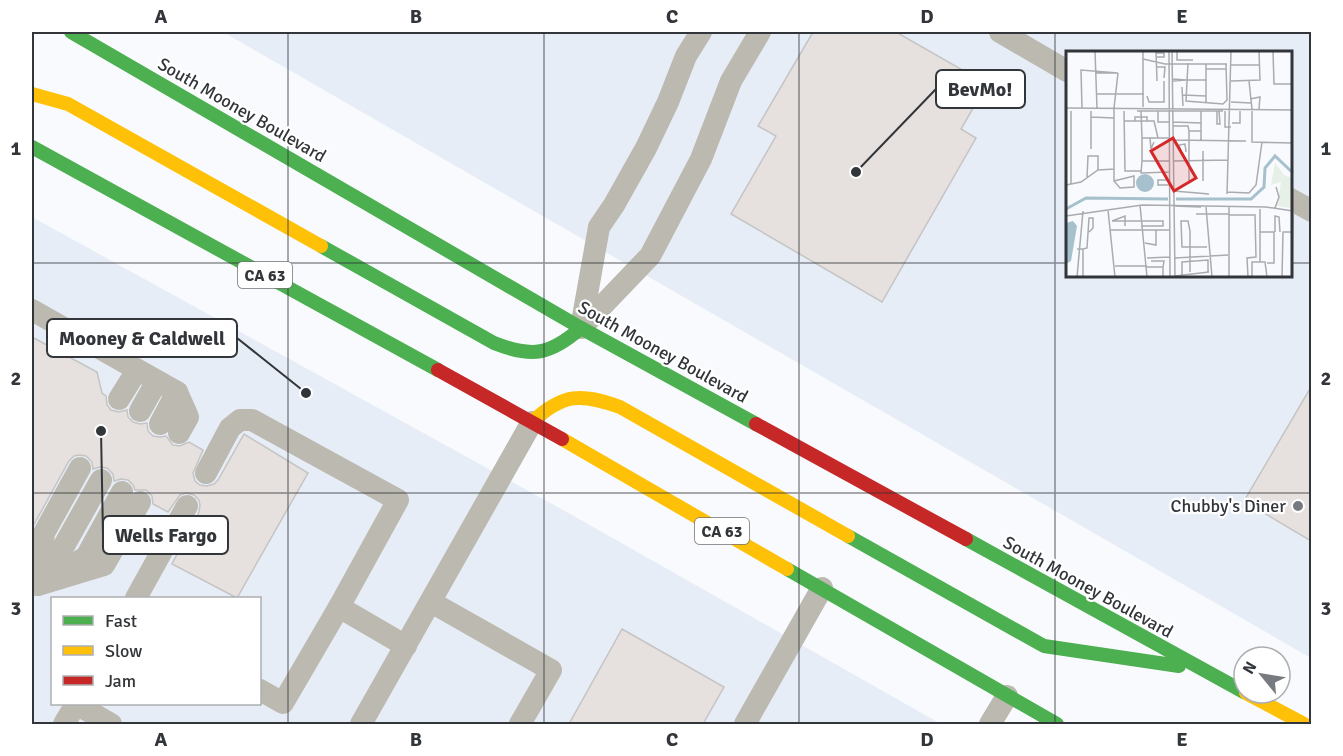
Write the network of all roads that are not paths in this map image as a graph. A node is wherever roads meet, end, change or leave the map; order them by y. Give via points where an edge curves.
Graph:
1 (71, 32) edge
2 (700, 32) edge
3 (760, 32) edge
4 (1000, 32) edge
5 (1066, 70) edge
6 (32, 94) edge
7 (32, 147) edge
8 (1292, 200) edge
9 (1311, 211) edge
10 (32, 310) edge
11 (581, 328) junction
12 (136, 369) junction
13 (157, 381) junction
14 (119, 399) dead end
15 (140, 411) dead end
16 (532, 422) junction
17 (169, 429) dead end
18 (80, 468) dead end
19 (206, 472) dead end
20 (101, 480) dead end
21 (131, 497) dead end
22 (187, 506) dead end
23 (38, 585) junction
24 (822, 588) junction
25 (137, 597) edge
26 (431, 602) junction
27 (339, 607) junction
28 (406, 646) junction
29 (1202, 669) junction
30 (1232, 685) edge
31 (261, 691) edge
32 (1007, 696) junction
33 (75, 705) edge
34 (78, 705) edge
35 (1269, 705) edge
36 (64, 724) edge
37 (111, 724) edge
38 (361, 724) edge
39 (520, 724) edge
40 (745, 724) edge
41 (990, 724) edge
42 (1057, 724) edge
43 (1304, 724) edge

1 - 11 main road, South Mooney Boulevard
2 - 11 lane via 646,148 598,227
3 - 11 lane via 731,81 701,159 650,256
4 - 5 lane
6 - 11 main road via 68,104 512,351 526,354 552,349
7 - 16 main road, CA 63
8 - 9 lane
10 - 12 lane
11 - 29 main road, South Mooney Boulevard
12 - 13 lane
12 - 14 lane
13 - 15 lane
13 - 17 lane via 177,392 188,417
16 - 24 main road, CA 63
16 - 26 lane
16 - 29 main road via 554,402 584,396 600,399 1044,646
18 - 23 lane via 44,533
19 - 27 lane via 230,428 240,420 252,420 398,500
20 - 23 lane
21 - 23 lane via 86,557
22 - 25 lane
24 - 32 main road, CA 63
24 - 40 lane
26 - 28 lane
26 - 39 lane via 551,670
27 - 28 lane
27 - 31 lane via 283,703
28 - 38 lane
29 - 30 main road, South Mooney Boulevard
32 - 41 lane
32 - 42 main road, CA 63
33 - 36 lane
34 - 37 lane
35 - 43 main road, South Mooney Boulevard

